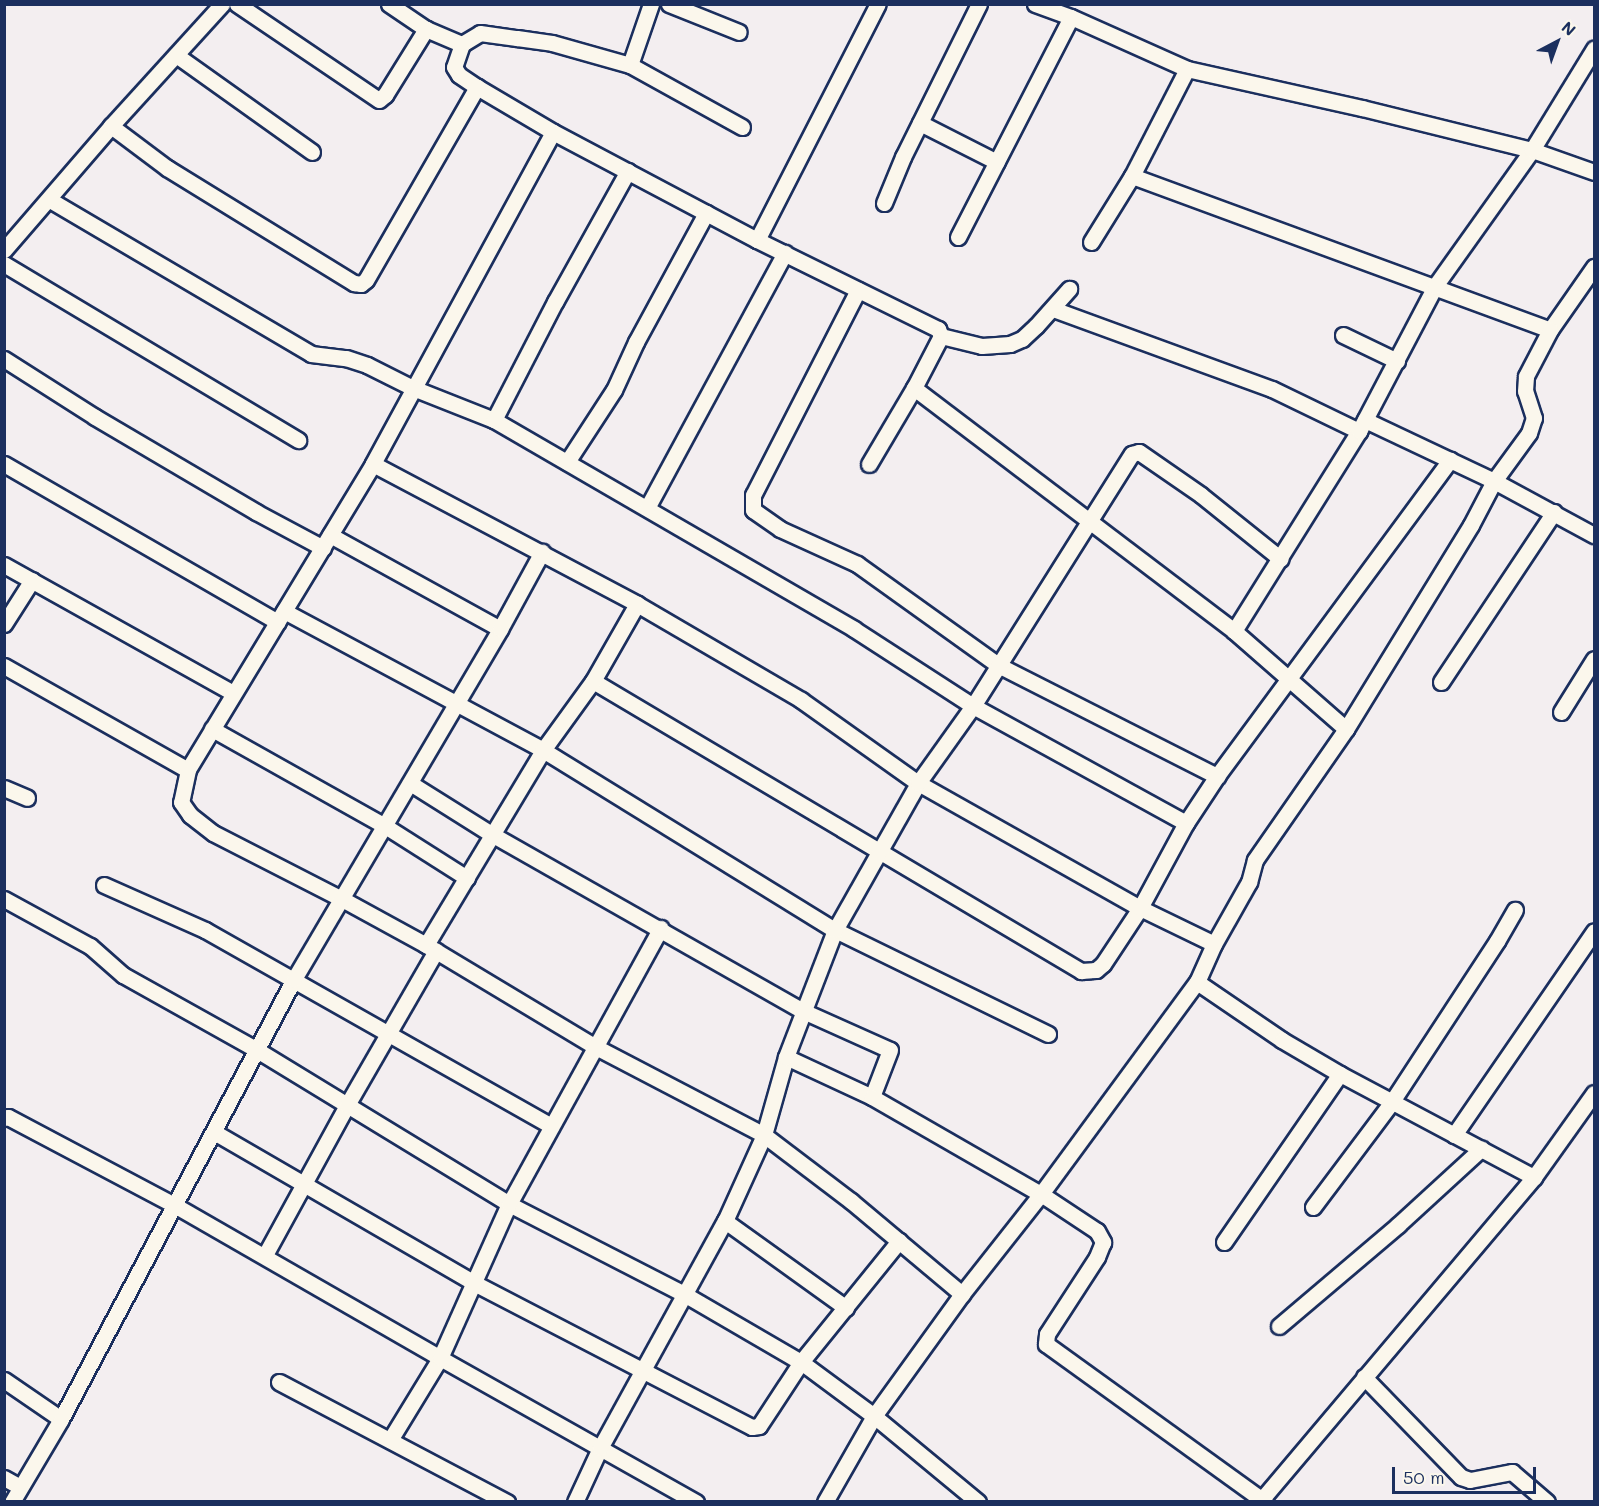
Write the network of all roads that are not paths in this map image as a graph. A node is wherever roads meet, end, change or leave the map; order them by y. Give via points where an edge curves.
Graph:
1 (222, 4) edge
2 (237, 4) edge
3 (389, 4) edge
4 (651, 4) edge
5 (669, 4) edge
6 (878, 4) edge
7 (979, 4) edge
8 (1041, 6) edge
9 (1071, 17) junction
10 (426, 29) junction
11 (739, 32) dead end
12 (462, 44) junction
13 (1594, 49) edge
14 (176, 55) junction
15 (630, 65) junction
16 (1186, 69) junction
17 (477, 87) junction
18 (920, 123) junction
19 (111, 126) junction
20 (742, 127) dead end
21 (553, 132) junction
22 (1532, 150) junction
23 (312, 152) dead end
24 (997, 162) junction
25 (628, 171) junction
26 (1594, 172) edge
27 (1132, 176) junction
28 (50, 200) junction
29 (884, 203) dead end
30 (706, 213) junction
31 (958, 237) dead end
32 (757, 240) junction
33 (1091, 242) dead end
34 (4, 250) edge
35 (785, 254) junction
36 (4, 264) edge
37 (1594, 267) edge
38 (1435, 286) junction
39 (1069, 289) dead end
40 (858, 290) junction
41 (1053, 309) junction
42 (1550, 330) junction
43 (1343, 335) dead end
44 (941, 336) junction
45 (4, 359) edge
46 (1397, 362) junction
47 (413, 388) junction
48 (914, 388) junction
49 (494, 420) junction
50 (1362, 425) junction
51 (298, 440) dead end
52 (1450, 460) junction
53 (567, 462) junction
54 (4, 464) edge
55 (373, 464) junction
56 (869, 464) dead end
57 (1494, 481) junction
58 (647, 508) junction
59 (1554, 512) junction
60 (1089, 520) junction
61 (1594, 535) edge
62 (326, 541) junction
63 (542, 552) junction
64 (1281, 560) junction
65 (4, 565) edge
66 (32, 580) junction
67 (637, 604) junction
68 (281, 616) junction
69 (4, 624) edge
70 (500, 629) junction
71 (1234, 631) junction
72 (1594, 658) edge
73 (998, 665) junction
74 (4, 666) edge
75 (1290, 680) junction
76 (593, 681) junction
77 (1441, 682) dead end
78 (233, 693) junction
79 (455, 704) junction
80 (973, 705) junction
81 (1561, 712) dead end
82 (212, 729) junction
83 (1346, 729) junction
84 (543, 750) junction
85 (188, 770) junction
86 (1217, 776) junction
87 (410, 783) junction
88 (918, 783) junction
89 (4, 788) edge
90 (27, 798) dead end
91 (1186, 823) junction
92 (385, 826) junction
93 (493, 835) junction
94 (879, 851) junction
95 (467, 878) junction
96 (104, 885) dead end
97 (4, 899) edge
98 (342, 899) junction
99 (1140, 908) junction
100 (1515, 910) dead end
101 (661, 928) junction
102 (835, 930) junction
103 (1594, 930) edge
104 (1214, 944) junction
105 (431, 948) junction
106 (294, 980) junction
107 (1197, 982) junction
108 (803, 1011) junction
109 (388, 1034) junction
110 (1048, 1034) dead end
111 (594, 1046) junction
112 (257, 1050) junction
113 (786, 1057) junction
114 (1340, 1074) junction
115 (1594, 1094) edge
116 (872, 1097) junction
117 (1391, 1103) junction
118 (347, 1105) junction
119 (4, 1118) edge
120 (551, 1126) junction
121 (214, 1132) junction
122 (764, 1135) junction
123 (1454, 1135) junction
124 (1481, 1149) junction
125 (1534, 1177) junction
126 (304, 1182) junction
127 (1041, 1194) junction
128 (509, 1204) junction
129 (176, 1206) junction
130 (1313, 1207) dead end
131 (725, 1221) junction
132 (899, 1241) junction
133 (1224, 1242) dead end
134 (265, 1255) junction
135 (474, 1283) junction
136 (684, 1294) junction
137 (962, 1294) junction
138 (846, 1308) junction
139 (1279, 1326) dead end
140 (440, 1358) junction
141 (801, 1362) junction
142 (643, 1370) junction
143 (1364, 1377) junction
144 (4, 1380) edge
145 (279, 1382) dead end
146 (874, 1416) junction
147 (61, 1419) junction
148 (390, 1440) junction
149 (600, 1448) junction
150 (4, 1478) edge
151 (20, 1487) junction
152 (485, 1497) edge
153 (974, 1500) edge
154 (1263, 1500) edge
155 (12, 1502) edge
156 (507, 1502) edge
157 (575, 1502) edge
158 (696, 1502) edge
159 (825, 1502) edge
160 (1547, 1502) edge

1 - 14 street
2 - 10 street via 379,100
3 - 10 street
4 - 15 street
5 - 11 street
6 - 32 street
7 - 18 street
8 - 9 street
9 - 16 street
9 - 24 street
10 - 12 street
12 - 15 street via 480,33 552,43
12 - 17 street via 454,67
13 - 22 street
14 - 19 street
14 - 23 street
15 - 20 street
16 - 22 street
16 - 27 street
17 - 19 street via 361,284 167,168
17 - 21 street
18 - 24 street
18 - 29 street
19 - 28 street
21 - 25 street
21 - 47 street
22 - 26 street
22 - 38 street
24 - 31 street
25 - 30 street
25 - 49 street
27 - 33 street
27 - 38 street
28 - 34 street
28 - 47 street via 312,354 346,358 388,373
30 - 32 street
30 - 53 street via 614,390
32 - 35 street
35 - 40 street
35 - 58 street
36 - 51 street
37 - 42 street
38 - 42 street
38 - 46 street
39 - 41 street
40 - 44 street via 938,329
40 - 73 street via 753,495 753,510 780,529 857,564
41 - 44 street via 1022,339 1010,344 982,346
41 - 50 street
42 - 57 street via 1526,376 1525,390 1534,418 1529,433
43 - 46 street
44 - 48 street
45 - 62 street via 255,512
46 - 50 street
47 - 49 street
47 - 55 street
48 - 56 street
48 - 60 street
49 - 53 street
50 - 52 street
50 - 64 street
52 - 57 street
52 - 75 street
53 - 58 street
54 - 68 street
55 - 62 street
55 - 63 street
57 - 59 street
57 - 83 street
58 - 80 street via 854,629
59 - 61 street
59 - 77 street
60 - 64 street via 1132,454 1139,452
60 - 71 street
60 - 73 street
62 - 68 street
62 - 70 street
63 - 67 street
63 - 70 street
64 - 71 street
65 - 66 street
66 - 69 street
66 - 78 street
67 - 76 street
67 - 88 street via 801,700
68 - 78 street
68 - 79 street
70 - 79 street
71 - 75 street
72 - 81 street
73 - 80 street
73 - 86 street
74 - 85 street
75 - 83 street
75 - 86 street
76 - 84 street
76 - 94 street
78 - 82 street
79 - 84 street
79 - 87 street
80 - 88 street
80 - 91 street
82 - 85 street
82 - 92 street
83 - 104 street via 1255,860 1249,882
84 - 93 street
84 - 102 street
85 - 98 street via 181,802 190,815 213,834
86 - 91 street
87 - 92 street
87 - 93 street
88 - 94 street
88 - 99 street
89 - 90 street
91 - 99 street
92 - 95 street
92 - 98 street
93 - 95 street
93 - 101 street
94 - 99 street via 1081,971 1096,970 1103,964
94 - 102 street
95 - 105 street
96 - 106 street via 206,930
97 - 112 street via 90,946 132,981
98 - 105 street
98 - 106 street
99 - 104 street
100 - 117 street
101 - 108 street
101 - 111 street
102 - 108 street
102 - 110 street
103 - 123 street
104 - 107 street
105 - 109 street
105 - 111 street
106 - 109 street
106 - 112 street
107 - 114 street
107 - 127 street
108 - 113 street
108 - 116 street via 890,1050
109 - 118 street
109 - 120 street
111 - 120 street
111 - 122 street
112 - 118 street
112 - 121 street
113 - 116 street
113 - 122 street
114 - 117 street
114 - 133 street
115 - 125 street
116 - 127 street
117 - 123 street
117 - 130 street
118 - 126 street
118 - 128 street
119 - 129 street
120 - 128 street
121 - 126 street
121 - 129 street
122 - 131 street
122 - 132 street
123 - 124 street
124 - 125 street
124 - 139 street
125 - 143 street
126 - 134 street
126 - 135 street
127 - 137 street
127 - 154 street via 1097,1231 1103,1242 1047,1334 1046,1344
128 - 135 street
128 - 136 street
129 - 134 street
129 - 147 street
131 - 136 street
131 - 138 street
132 - 137 street
132 - 138 street
134 - 140 street
135 - 140 street
135 - 142 street
136 - 141 street
136 - 142 street
137 - 146 street
138 - 141 street
140 - 148 street
140 - 149 street
141 - 142 street via 759,1426 752,1427
141 - 146 street
142 - 149 street
143 - 154 street
143 - 160 street via 1461,1477 1470,1480 1512,1472
144 - 147 street
145 - 148 street
146 - 153 street
146 - 159 street
147 - 151 street
148 - 152 street
149 - 157 street
149 - 158 street
150 - 151 street
151 - 155 street
152 - 156 street

